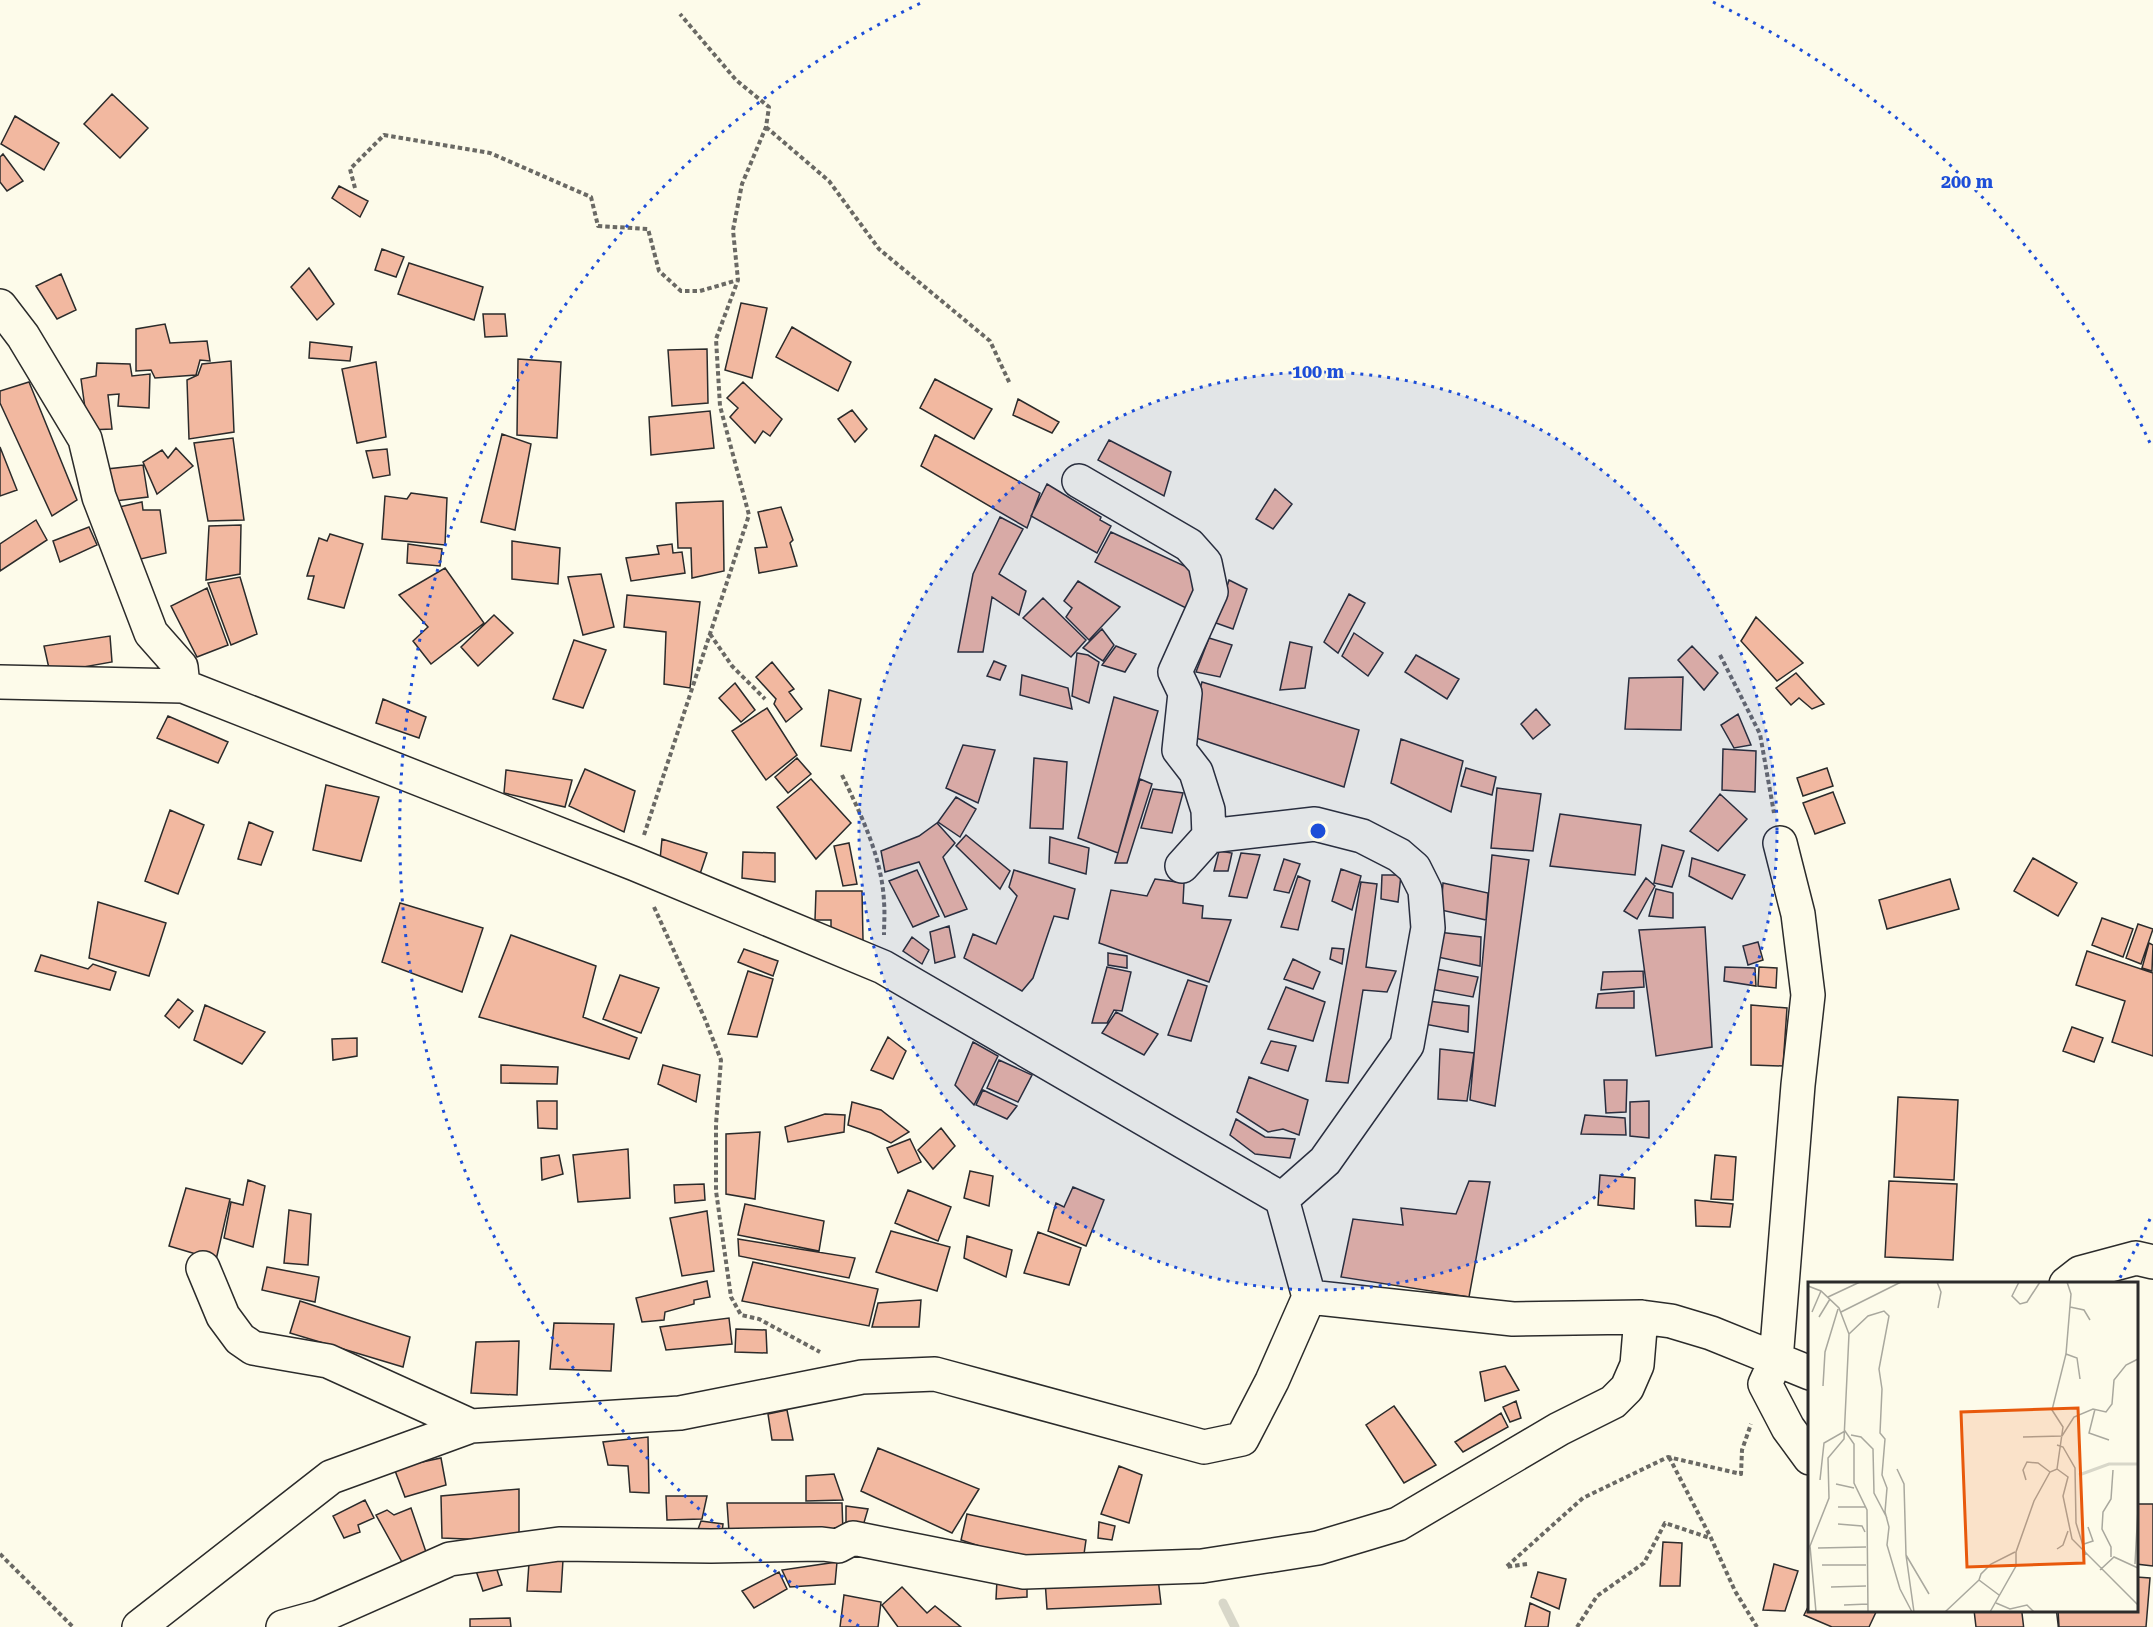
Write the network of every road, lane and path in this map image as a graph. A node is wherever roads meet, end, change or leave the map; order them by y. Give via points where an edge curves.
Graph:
1 (680, 14) dead end
2 (766, 127) junction
3 (355, 188) dead end
4 (738, 280) junction
5 (0, 306) edge
6 (1010, 384) dead end
7 (1079, 481) dead end
8 (710, 634) junction
9 (1720, 655) dead end
10 (0, 682) edge
11 (183, 686) junction
12 (765, 699) dead end
13 (843, 775) dead end
14 (1209, 836) junction
15 (1780, 843) joint
16 (635, 864) junction
17 (1182, 866) dead end
18 (883, 967) junction
19 (1282, 1199) junction
20 (2153, 1262) edge
21 (203, 1268) dead end
22 (2069, 1282) edge
23 (1309, 1298) junction
24 (1641, 1317) junction
25 (1770, 1372) junction
26 (1808, 1373) edge
27 (862, 1377) junction
28 (471, 1426) junction
29 (1668, 1457) junction
30 (1808, 1457) edge
31 (1711, 1538) junction
32 (0, 1554) edge
33 (1527, 1564) dead end
34 (2038, 1612) edge
35 (73, 1627) edge
36 (139, 1627) edge
37 (283, 1627) edge
38 (1577, 1627) edge
39 (1757, 1627) edge
40 (2041, 1627) edge

1 - 2 path via 736,80 769,107
2 - 4 path via 742,184 732,230
2 - 6 path via 829,181 879,249 990,341
3 - 4 path via 350,169 384,135 489,153 591,197 598,226 648,229 659,271 681,291 700,291
4 - 8 path via 717,339 720,406 749,515
5 - 11 street via 23,336 86,439 99,497 151,633 182,667
7 - 14 street via 1189,545 1205,563 1211,592 1175,672 1185,693 1179,750 1196,772 1208,810
8 - 12 path via 732,666
8 - 16 path
9 - 15 path via 1761,734
10 - 11 street
11 - 16 street
13 - 18 path via 876,855 884,901
14 - 17 street
14 - 19 street via 1315,824 1362,836 1399,855 1414,868 1425,890 1428,928 1407,1045 1325,1161
15 - 25 street via 1798,914 1809,995
16 - 18 street
16 - 27 path via 721,1060 716,1191 731,1297 741,1315 759,1319
18 - 19 street
19 - 23 street
20 - 22 street via 2136,1258 2080,1273
21 - 28 street via 223,1316 240,1339 253,1348 328,1361
23 - 24 street via 1513,1319
23 - 27 street via 1242,1439 1204,1447 935,1374
24 - 25 street via 1711,1333
24 - 37 street via 1637,1365 1627,1388 1613,1402 1559,1429 1398,1524 1318,1548 1202,1566 1024,1572 853,1538 838,1546 559,1544 450,1559 319,1617
25 - 26 street
25 - 29 path via 1742,1450 1741,1474
25 - 30 street via 1788,1428
27 - 28 street via 680,1413
28 - 36 street via 331,1477
29 - 31 path
29 - 33 path via 1583,1498 1506,1567
31 - 38 path via 1665,1523 1644,1563 1597,1596
31 - 39 path via 1735,1591
32 - 35 path
34 - 40 street

